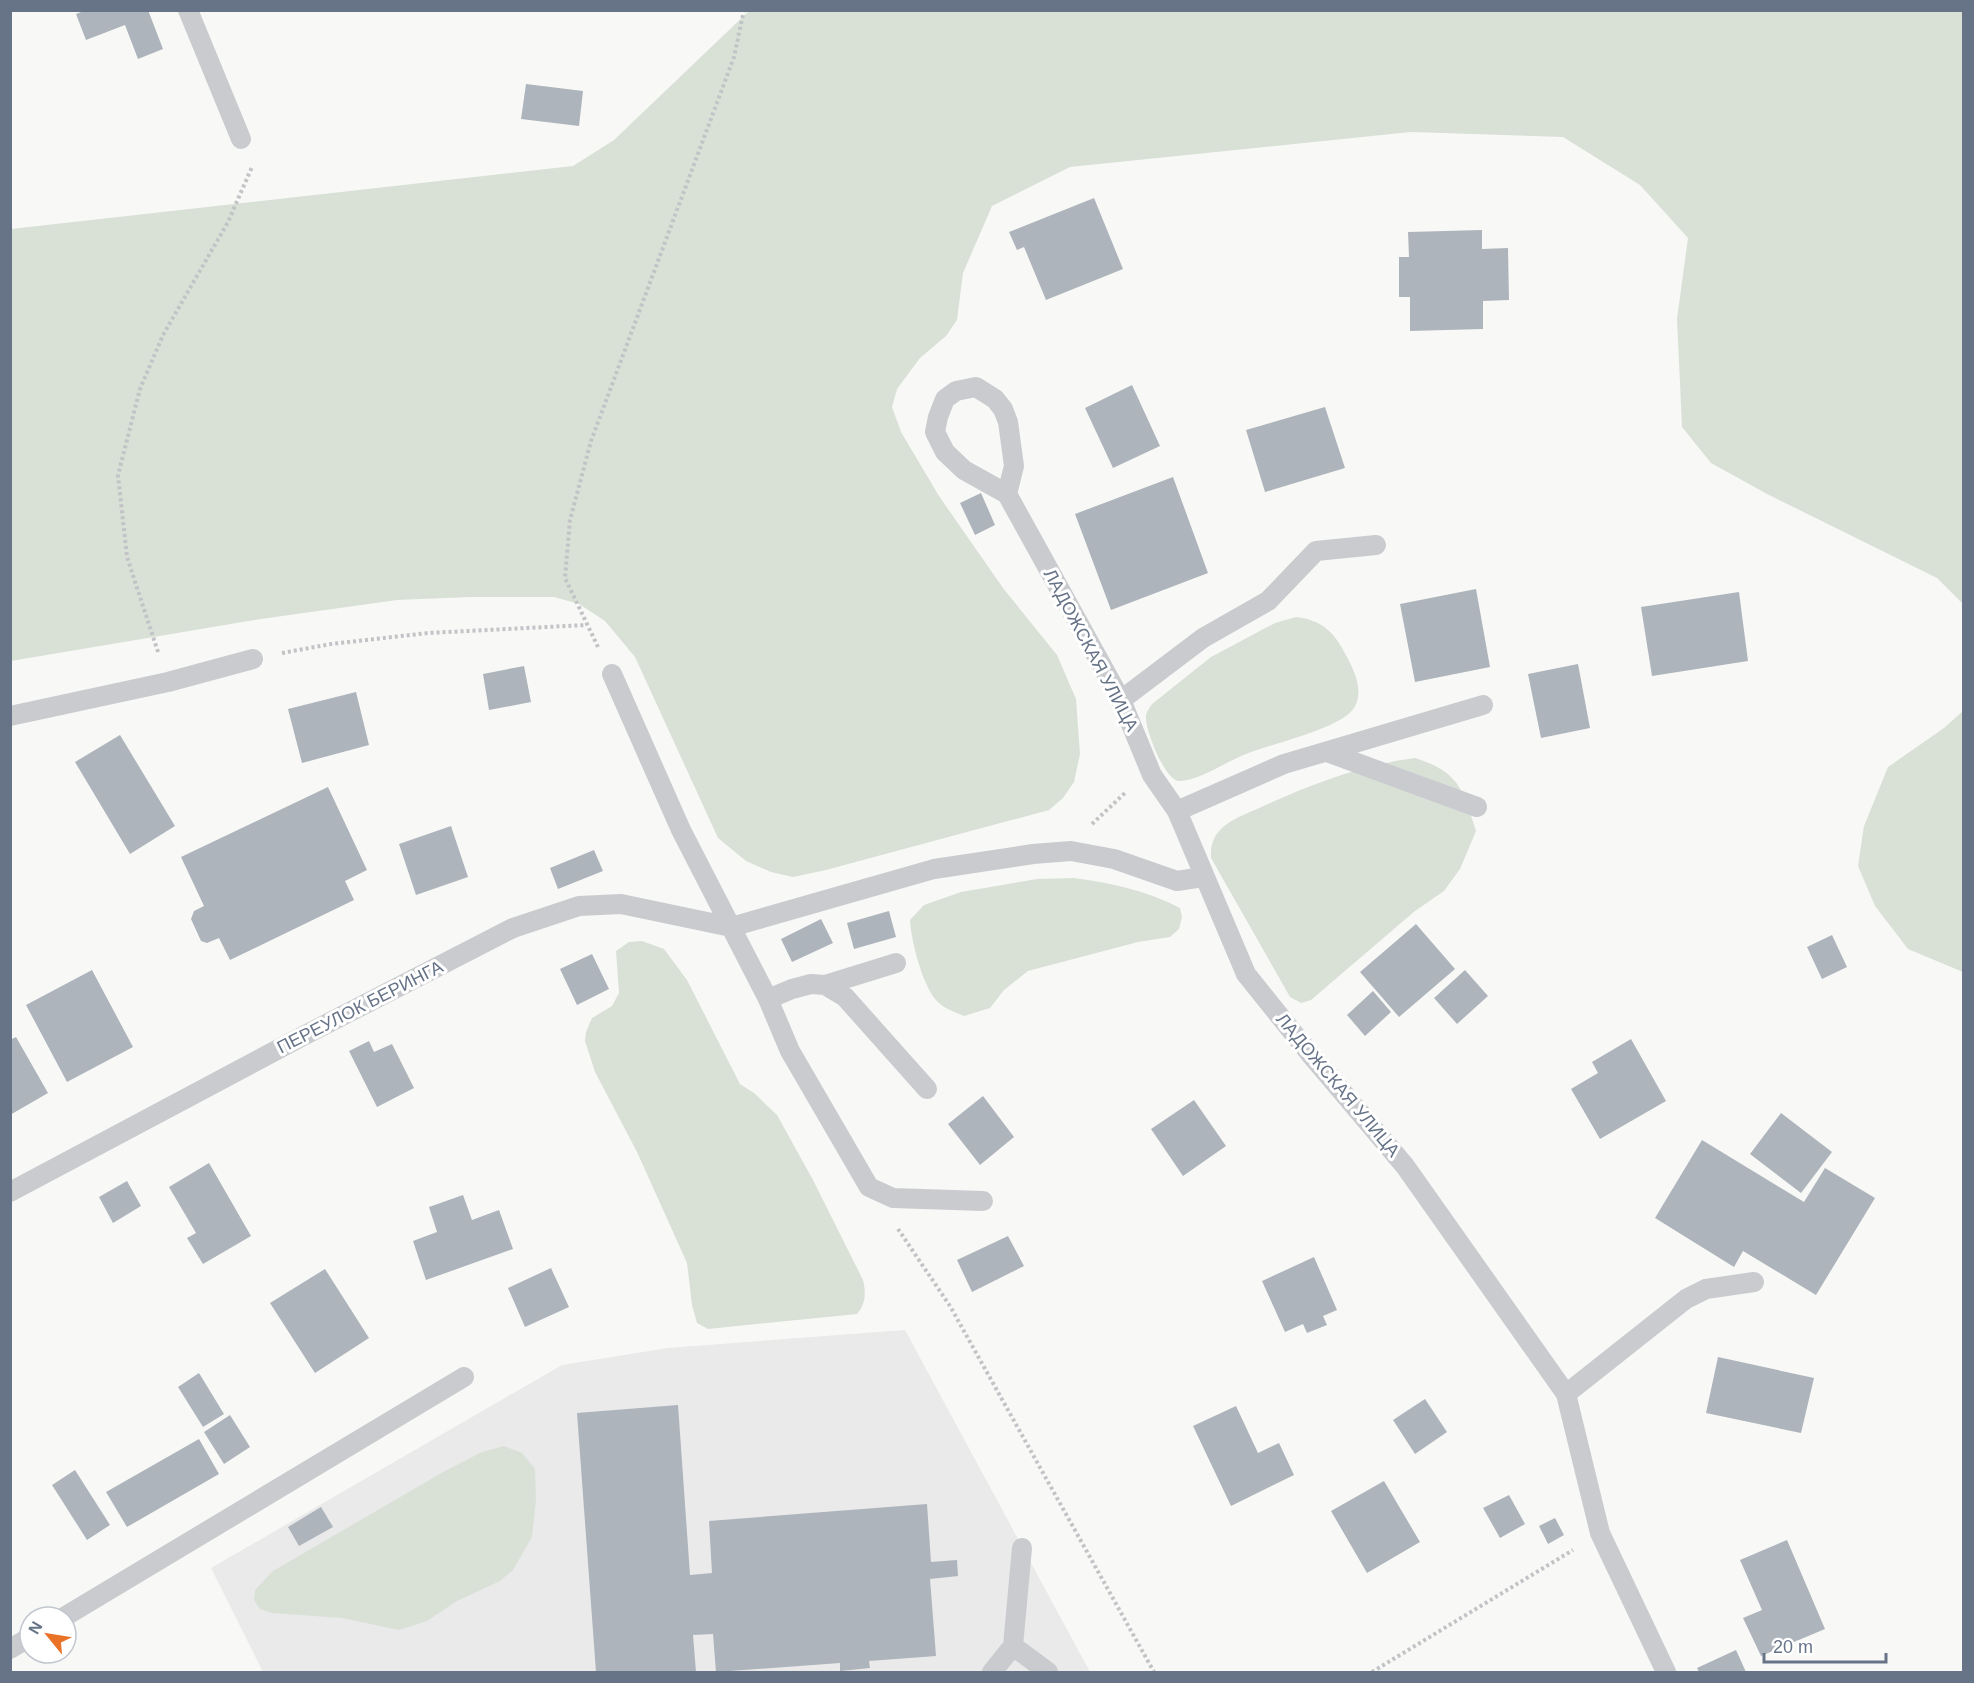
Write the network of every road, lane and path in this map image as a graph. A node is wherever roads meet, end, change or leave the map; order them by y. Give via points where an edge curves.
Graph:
1 (188, 10) edge
2 (744, 10) edge
3 (241, 139) joint
4 (1007, 494) junction
5 (1376, 545) dead end
6 (586, 625) junction
7 (253, 659) joint
8 (612, 674) joint
9 (168, 682) junction
10 (1121, 700) junction
11 (1483, 705) dead end
12 (10, 716) edge
13 (1327, 752) junction
14 (1152, 775) junction
15 (1477, 807) dead end
16 (1177, 811) junction
17 (1071, 851) junction
18 (1203, 878) junction
19 (731, 927) junction
20 (896, 963) dead end
21 (825, 985) junction
22 (768, 999) junction
23 (927, 1089) dead end
24 (869, 1187) junction
25 (10, 1192) edge
26 (983, 1201) dead end
27 (1754, 1282) dead end
28 (464, 1377) dead end
29 (1566, 1394) junction
30 (1600, 1533) junction
31 (1022, 1548) dead end
32 (78, 1609) edge
33 (1012, 1646) junction
34 (992, 1672) edge
35 (1048, 1672) edge
36 (1154, 1672) edge
37 (1372, 1672) edge
38 (1666, 1672) edge

1 - 3 lane
2 - 6 path via 734,57 591,441 570,520 565,578
3 - 9 path via 255,153 250,174 228,222 163,335 140,389 118,475 127,557
4 - 4 lane via 964,470 945,452 935,432 945,399 956,392 976,387 1003,409 1014,466
4 - 10 lane, ЛАДОЖСКАЯ УЛИЦА
5 - 10 lane via 1316,551 1268,601 1203,638
6 - 7 path via 428,633 331,644
6 - 8 path
7 - 9 lane
8 - 19 lane via 681,830
9 - 12 lane
10 - 14 lane, ЛАДОЖСКАЯ УЛИЦА
11 - 13 lane
13 - 15 lane
13 - 16 lane via 1284,764
14 - 16 lane, ЛАДОЖСКАЯ УЛИЦА
14 - 17 path via 1121,795
16 - 18 lane, ЛАДОЖСКАЯ УЛИЦА
17 - 18 lane via 1114,859 1177,881
17 - 19 lane via 934,869
18 - 29 lane, ЛАДОЖСКАЯ УЛИЦА via 1246,974 1404,1166
19 - 22 lane
19 - 25 lane, ПЕРЕУЛОК БЕРИНГА via 621,904 603,904 579,906 513,928
20 - 21 lane
21 - 22 lane via 811,984
21 - 23 lane via 845,997
22 - 24 lane via 790,1051
24 - 26 lane via 893,1198
24 - 36 path via 950,1306
27 - 29 lane via 1706,1289 1686,1299
28 - 32 lane
29 - 30 lane, ЛАДОЖСКАЯ УЛИЦА
30 - 37 path
30 - 38 lane, ЛАДОЖСКАЯ УЛИЦА
31 - 33 lane
33 - 34 lane
33 - 35 lane

